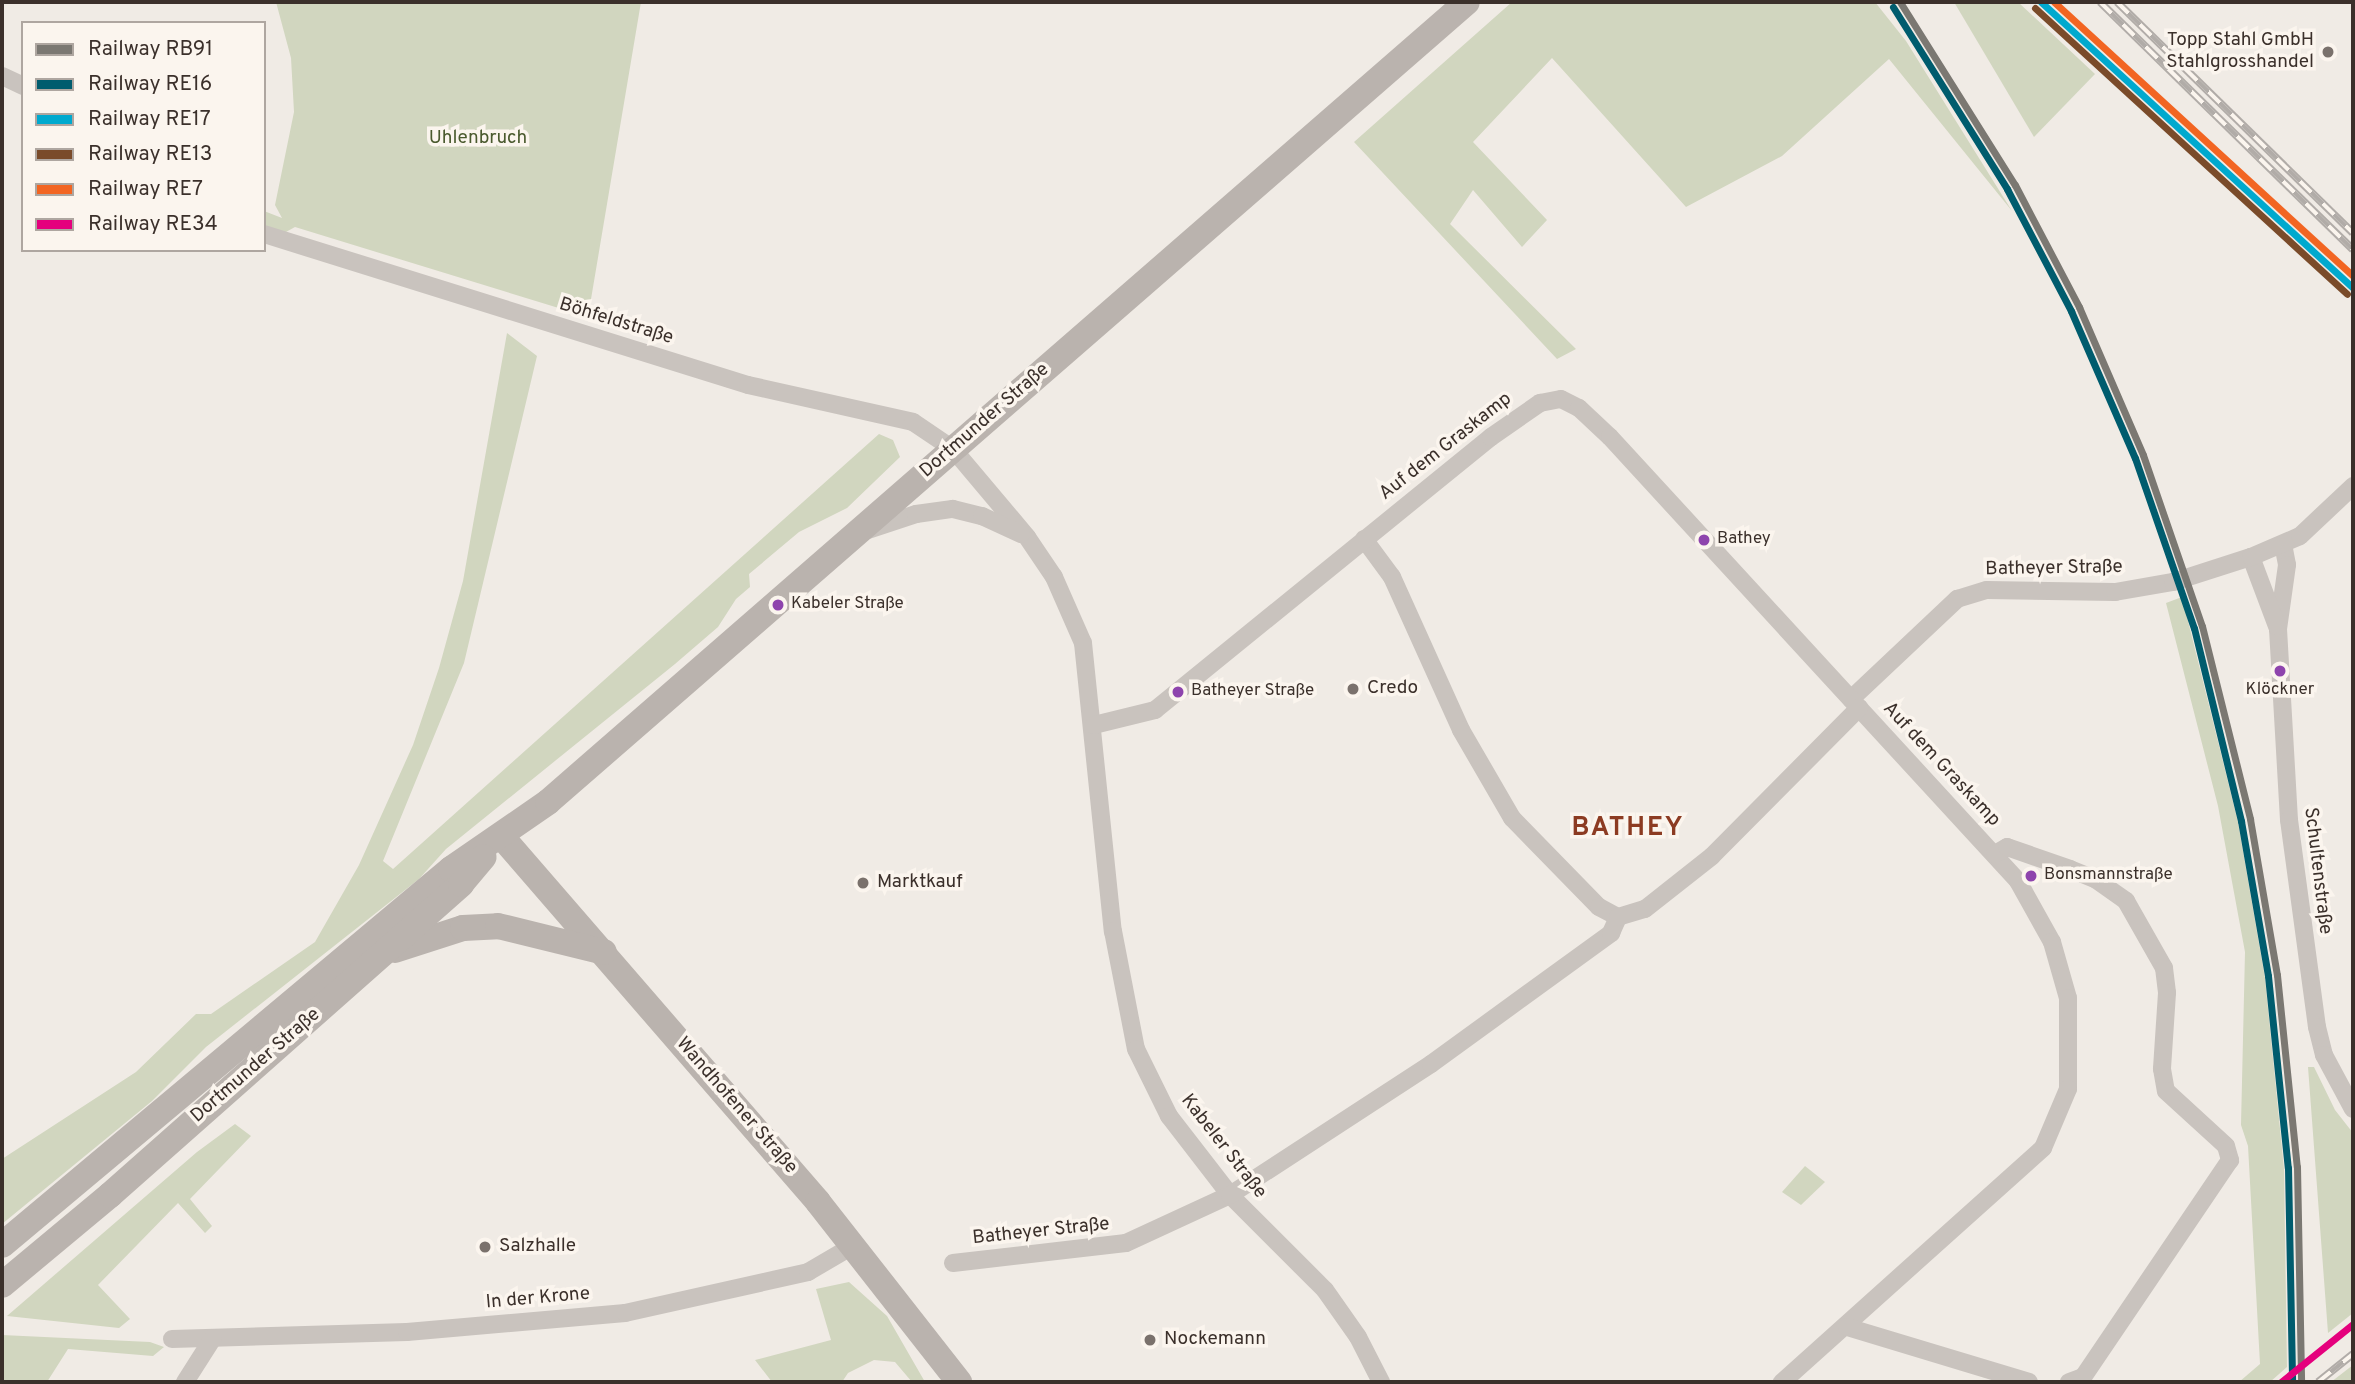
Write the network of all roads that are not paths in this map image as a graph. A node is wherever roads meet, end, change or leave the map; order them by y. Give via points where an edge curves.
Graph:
1 (1466, 2) edge
2 (2, 76) edge
3 (21, 85) edge
4 (266, 235) edge
5 (953, 449) junction
6 (2353, 486) edge
7 (860, 533) junction
8 (1027, 537) junction
9 (1364, 539) junction
10 (2283, 544) junction
11 (2250, 557) junction
12 (2278, 629) junction
13 (1855, 703) junction
14 (1094, 725) junction
15 (502, 837) junction
16 (1995, 854) junction
17 (1618, 916) junction
18 (604, 952) junction
19 (372, 963) junction
20 (2353, 1110) edge
21 (1230, 1195) junction
22 (2, 1245) edge
23 (854, 1245) junction
24 (953, 1263) dead end
25 (2, 1285) edge
26 (1847, 1327) junction
27 (213, 1338) junction
28 (172, 1339) dead end
29 (185, 1382) edge
30 (959, 1382) edge
31 (1381, 1382) edge
32 (1782, 1382) edge
33 (2029, 1382) edge
34 (2069, 1382) edge

1 - 5 main road, Dortmunder Straße
2 - 3 street
4 - 5 street, Böhfeldstraße via 748,385 913,422
5 - 7 main road, Dortmunder Straße
5 - 8 street, Kabeler Straße
6 - 10 street, Batheyer Straße via 2312,527
7 - 8 street via 916,514 953,509 982,516
7 - 15 main road, Dortmunder Straße
8 - 14 street, Kabeler Straße via 1074,617 1086,656
9 - 13 street, Auf dem Graskamp via 1514,420 1540,403 1561,399 1579,408 1610,437
9 - 14 street, Auf dem Graskamp via 1155,709
9 - 17 street via 1392,577 1490,783 1512,818 1599,907
10 - 11 street, Batheyer Straße
10 - 12 street, Schultenstraße via 2287,565
11 - 12 street, Schultenstraße
11 - 13 street, Batheyer Straße via 2172,582 2115,592 1973,593 1946,607
12 - 20 street, Schultenstraße via 2286,784 2317,1027 2324,1055
13 - 16 street, Auf dem Graskamp
13 - 17 street, Batheyer Straße via 1712,856 1645,909
14 - 21 street, Kabeler Straße via 1113,931 1136,1049 1168,1116
15 - 18 main road, Wandhofener Straße
15 - 19 main road, Dortmunder Straße via 461,884
15 - 22 main road, Dortmunder Straße via 451,869
16 - 26 street, Auf dem Graskamp via 2040,914 2061,969 2071,1064 2061,1113 2033,1161
16 - 34 street via 2007,847 2017,849 2095,879 2126,901 2164,968 2162,1069 2166,1091 2226,1146 2230,1160 2083,1377
17 - 21 street, Batheyer Straße via 1611,933 1431,1064
18 - 19 main road via 523,929 463,928 405,944
18 - 23 main road, Wandhofener Straße
19 - 25 main road, Dortmunder Straße
21 - 24 street, Batheyer Straße via 1126,1243
21 - 31 street, Kabeler Straße via 1325,1290 1358,1337
23 - 27 street, In der Krone via 808,1272 625,1313 407,1332
23 - 30 main road, Wandhofener Straße
26 - 32 street, Auf dem Graskamp
26 - 33 street
27 - 28 street, In der Krone
27 - 29 street

